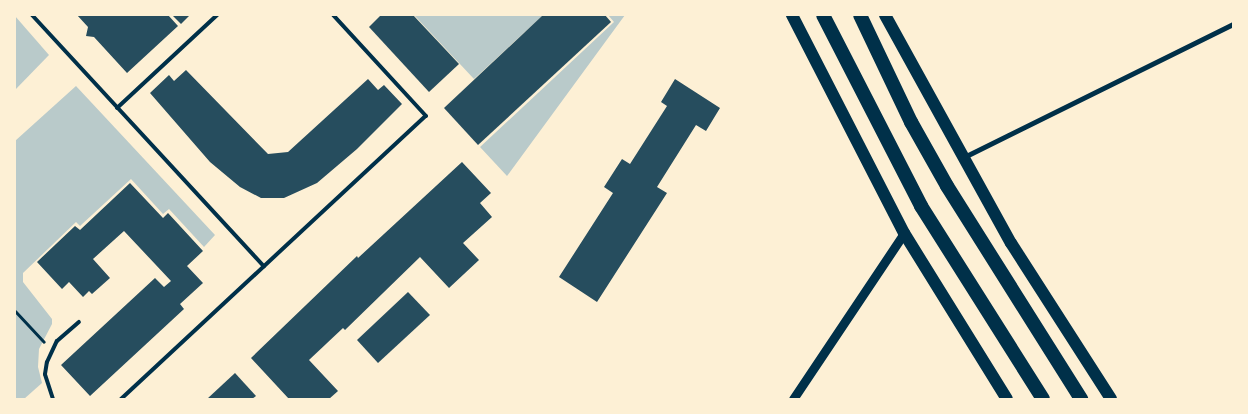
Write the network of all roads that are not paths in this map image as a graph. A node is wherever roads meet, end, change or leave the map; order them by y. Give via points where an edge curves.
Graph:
1 (32, 15) edge
2 (217, 15) edge
3 (333, 15) edge
4 (792, 15) edge
5 (823, 15) edge
6 (860, 15) edge
7 (887, 16) edge
8 (1233, 24) edge
9 (118, 108) junction
10 (961, 158) junction
11 (904, 233) junction
12 (264, 266) junction
13 (79, 322) dead end
14 (53, 399) edge
15 (121, 399) edge
16 (793, 399) edge
17 (1007, 399) edge
18 (1043, 399) edge
19 (1081, 399) edge
20 (1111, 399) edge

1 - 9 lane
2 - 9 lane
3 - 12 lane via 426,116
4 - 11 main road
5 - 18 highway via 922,206
6 - 19 highway via 911,122 947,186
7 - 10 main road
8 - 10 street
9 - 12 lane
10 - 20 main road
11 - 16 street
11 - 17 main road
12 - 15 lane
13 - 14 lane via 52,350 45,374

